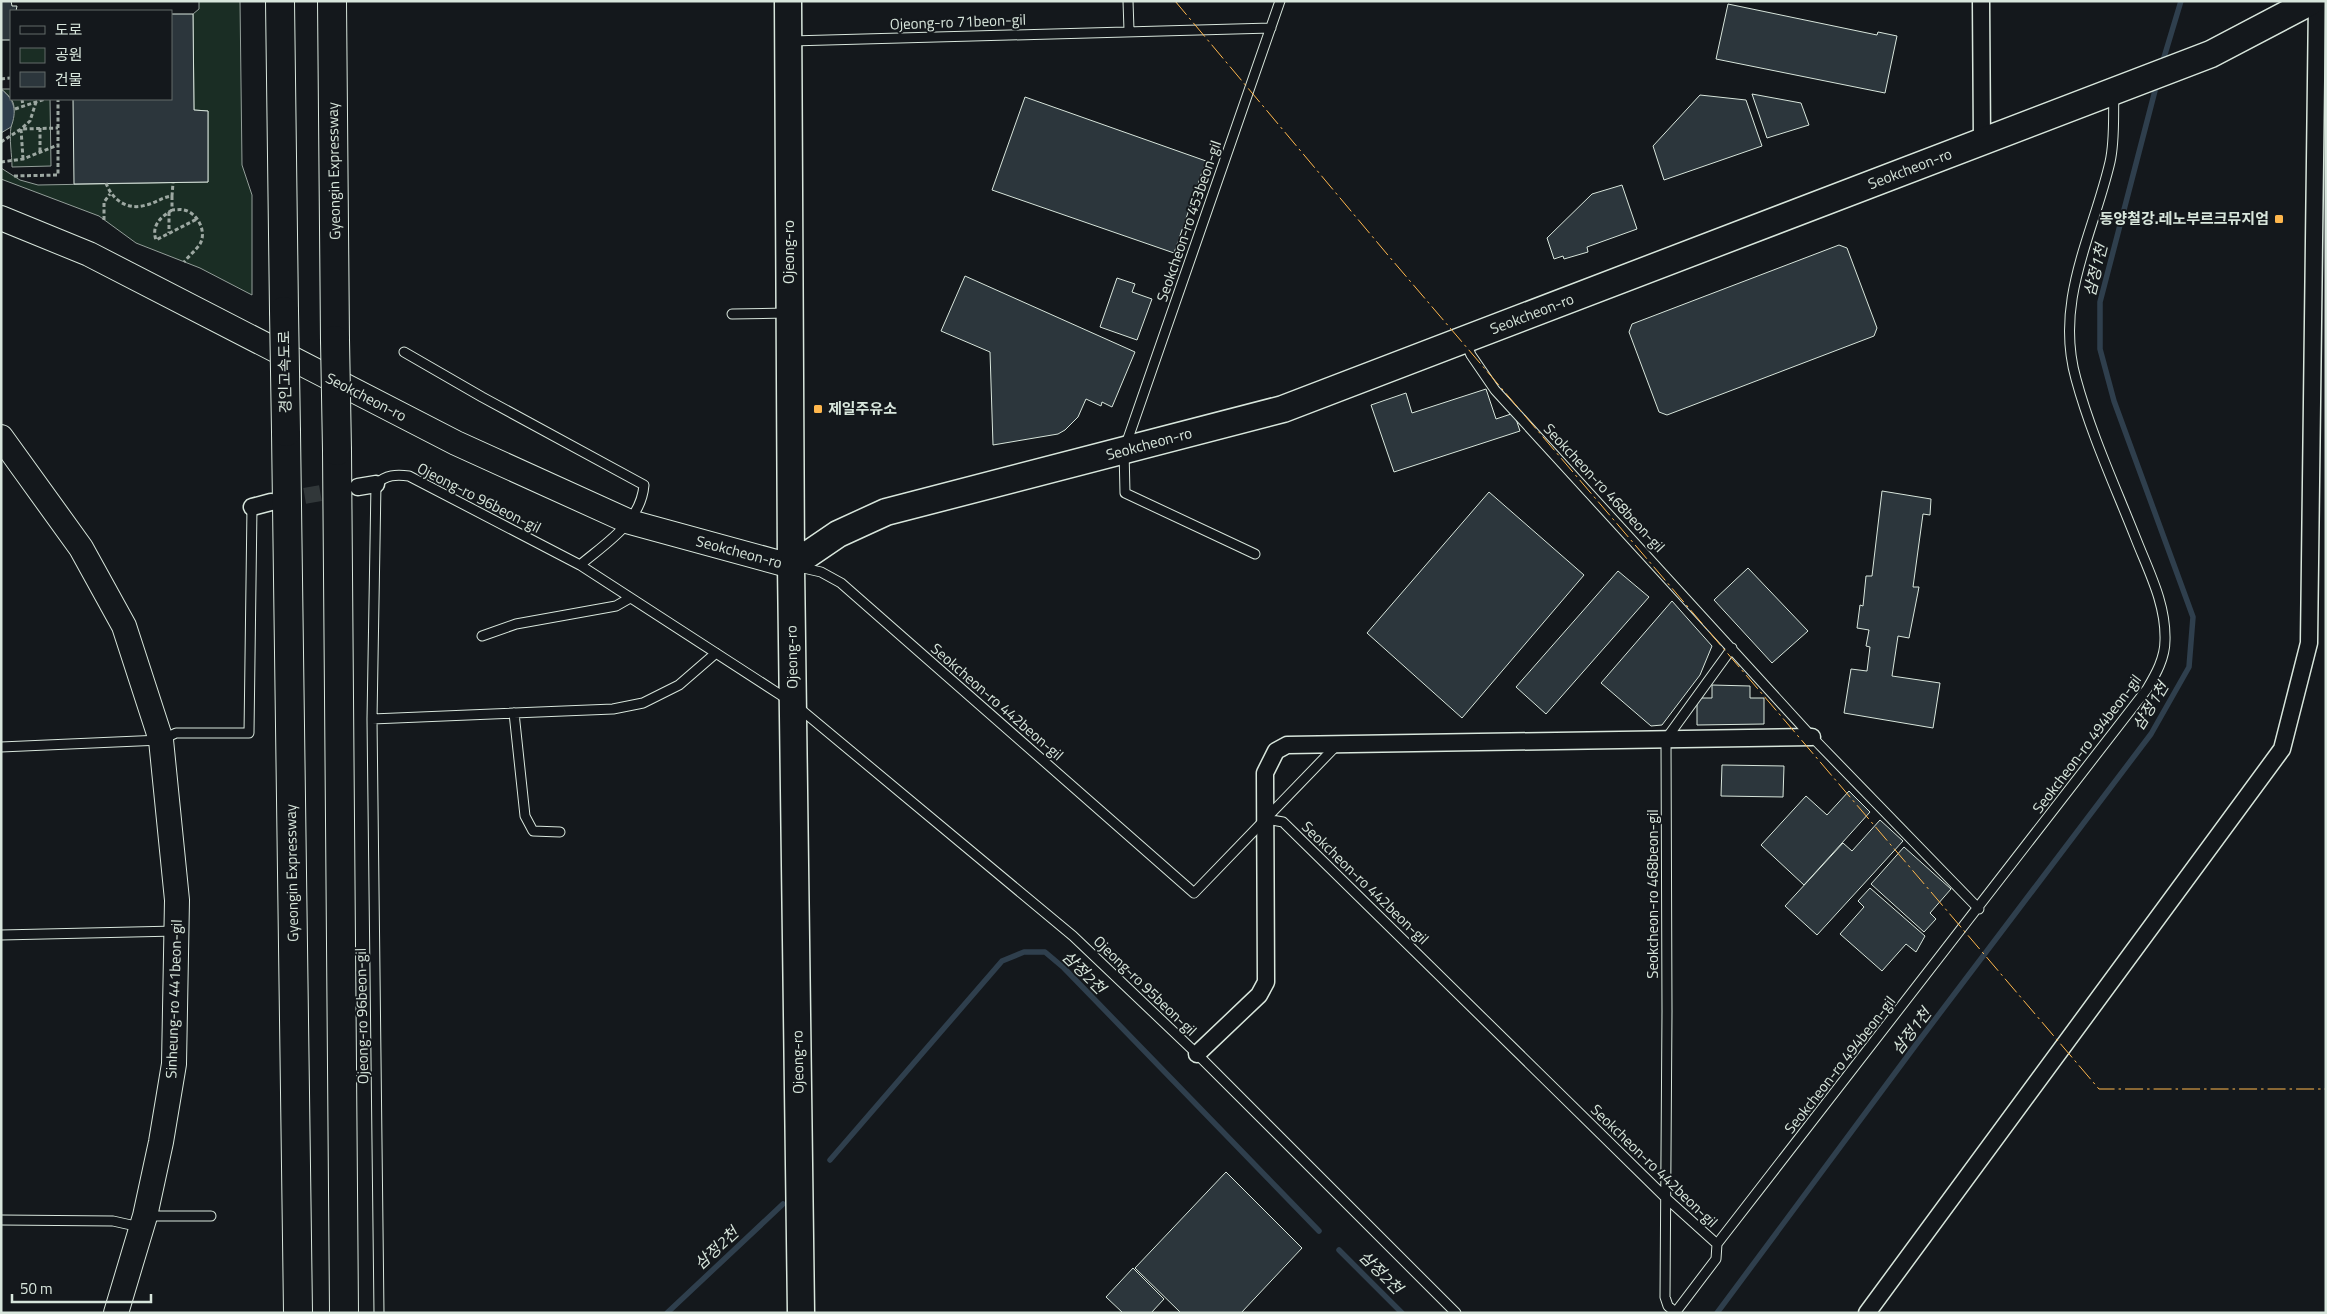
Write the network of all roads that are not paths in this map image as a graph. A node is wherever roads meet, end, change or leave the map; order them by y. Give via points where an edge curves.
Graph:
1 (280, 1) edge
2 (332, 1) edge
3 (788, 1) edge
4 (1128, 1) edge
5 (1280, 1) edge
6 (1981, 1) edge
7 (2312, 1) edge
8 (2317, 1) edge
9 (1272, 28) junction
10 (1129, 30) junction
11 (788, 41) junction
12 (2114, 91) junction
13 (1982, 142) junction
14 (1, 218) edge
15 (789, 312) junction
16 (732, 314) dead end
17 (1464, 340) junction
18 (404, 352) dead end
19 (286, 432) joint
20 (1, 437) edge
21 (1124, 450) junction
22 (376, 484) junction
23 (358, 487) tunnel mouth
24 (271, 502) tunnel mouth
25 (252, 508) joint
26 (630, 522) junction
27 (1254, 554) dead end
28 (580, 566) junction
29 (791, 566) junction
30 (630, 598) junction
31 (482, 636) dead end
32 (1732, 648) junction
33 (716, 653) junction
34 (793, 702) junction
35 (514, 713) junction
36 (372, 719) junction
37 (1812, 737) junction
38 (1666, 739) junction
39 (161, 740) junction
40 (1337, 745) junction
41 (1, 747) edge
42 (1266, 819) junction
43 (560, 832) dead end
44 (1979, 909) junction
45 (177, 931) junction
46 (1, 935) edge
47 (1197, 1054) junction
48 (296, 1172) junction
49 (1666, 1198) junction
50 (212, 1216) dead end
51 (1, 1220) edge
52 (144, 1222) junction
53 (1717, 1244) junction
54 (1675, 1312) edge
55 (116, 1313) edge
56 (285, 1313) edge
57 (298, 1313) edge
58 (344, 1313) edge
59 (379, 1313) edge
60 (801, 1313) edge
61 (1456, 1313) edge
62 (1867, 1313) edge

1 - 19 highway, 경인고속도로, bridge
2 - 58 highway, Gyeongin Expressway, bridge
3 - 11 main road, Ojeong-ro
4 - 10 lane
5 - 9 lane, Seokcheon-ro 453beon-gil
6 - 13 street
7 - 12 main road, Seokcheon-ro via 2211,54
8 - 62 street via 2309,643 2282,749
9 - 10 lane, Ojeong-ro 71beon-gil
9 - 21 lane, Seokcheon-ro 453beon-gil
10 - 11 lane, Ojeong-ro 71beon-gil
11 - 15 main road, Ojeong-ro
12 - 13 main road, Seokcheon-ro
12 - 44 lane, Seokcheon-ro 494beon-gil via 2110,161 2076,272 2070,314 2070,348 2075,378 2088,419 2161,602 2166,642 2160,665 2147,690
13 - 17 main road, Seokcheon-ro
14 - 26 street, Seokcheon-ro via 89,254 456,443
15 - 16 lane
15 - 29 main road, Ojeong-ro
17 - 21 main road, Seokcheon-ro via 1283,409
17 - 32 lane, Seokcheon-ro 468beon-gil via 1495,390
18 - 26 lane via 644,485 643,497
19 - 48 highway, Gyeongin Expressway
20 - 39 street, Sinheung-ro 441beon-gil via 81,548 124,626
21 - 27 lane via 1125,493
21 - 29 main road, Seokcheon-ro via 886,512 838,534
22 - 23 street
22 - 28 lane, Ojeong-ro 96beon-gil via 384,477 410,476
22 - 36 lane, Ojeong-ro 96beon-gil
24 - 25 street
25 - 39 lane via 249,733 176,733
26 - 28 lane
26 - 29 street, Seokcheon-ro
28 - 30 lane, Ojeong-ro 96beon-gil
29 - 34 main road, Ojeong-ro
29 - 42 lane, Seokcheon-ro 442beon-gil via 822,572 841,583 1194,893
30 - 31 lane via 616,606 516,624
30 - 33 lane, Ojeong-ro 96beon-gil
32 - 37 lane, Seokcheon-ro 468beon-gil
32 - 38 lane
33 - 34 lane, Ojeong-ro 96beon-gil
33 - 35 lane via 679,685 643,702 613,709
34 - 47 lane, Ojeong-ro 95beon-gil via 1074,936
34 - 60 main road, Ojeong-ro
35 - 36 lane
35 - 43 lane via 525,816 533,831
36 - 59 lane, Ojeong-ro 96beon-gil
37 - 38 street
37 - 44 lane, Seokcheon-ro 468beon-gil
38 - 40 street
38 - 49 lane, Seokcheon-ro 468beon-gil
39 - 41 lane
39 - 45 street, Sinheung-ro 441beon-gil via 177,900
40 - 42 lane
40 - 42 street via 1287,745 1276,751 1265,773
42 - 47 street via 1266,982 1259,995
42 - 49 lane, Seokcheon-ro 442beon-gil via 1283,822
44 - 53 lane, Seokcheon-ro 494beon-gil
45 - 46 lane
45 - 52 street, Sinheung-ro 441beon-gil via 174,1064 162,1142
47 - 61 lane, Ojeong-ro 95beon-gil
48 - 56 highway
48 - 57 highway, Gyeongin Expressway
49 - 53 lane, Seokcheon-ro 442beon-gil
49 - 54 lane, Seokcheon-ro 468beon-gil via 1665,1297
50 - 52 lane
51 - 52 lane
52 - 55 street, Sinheung-ro 441beon-gil
53 - 54 lane, Seokcheon-ro 494beon-gil via 1716,1259

